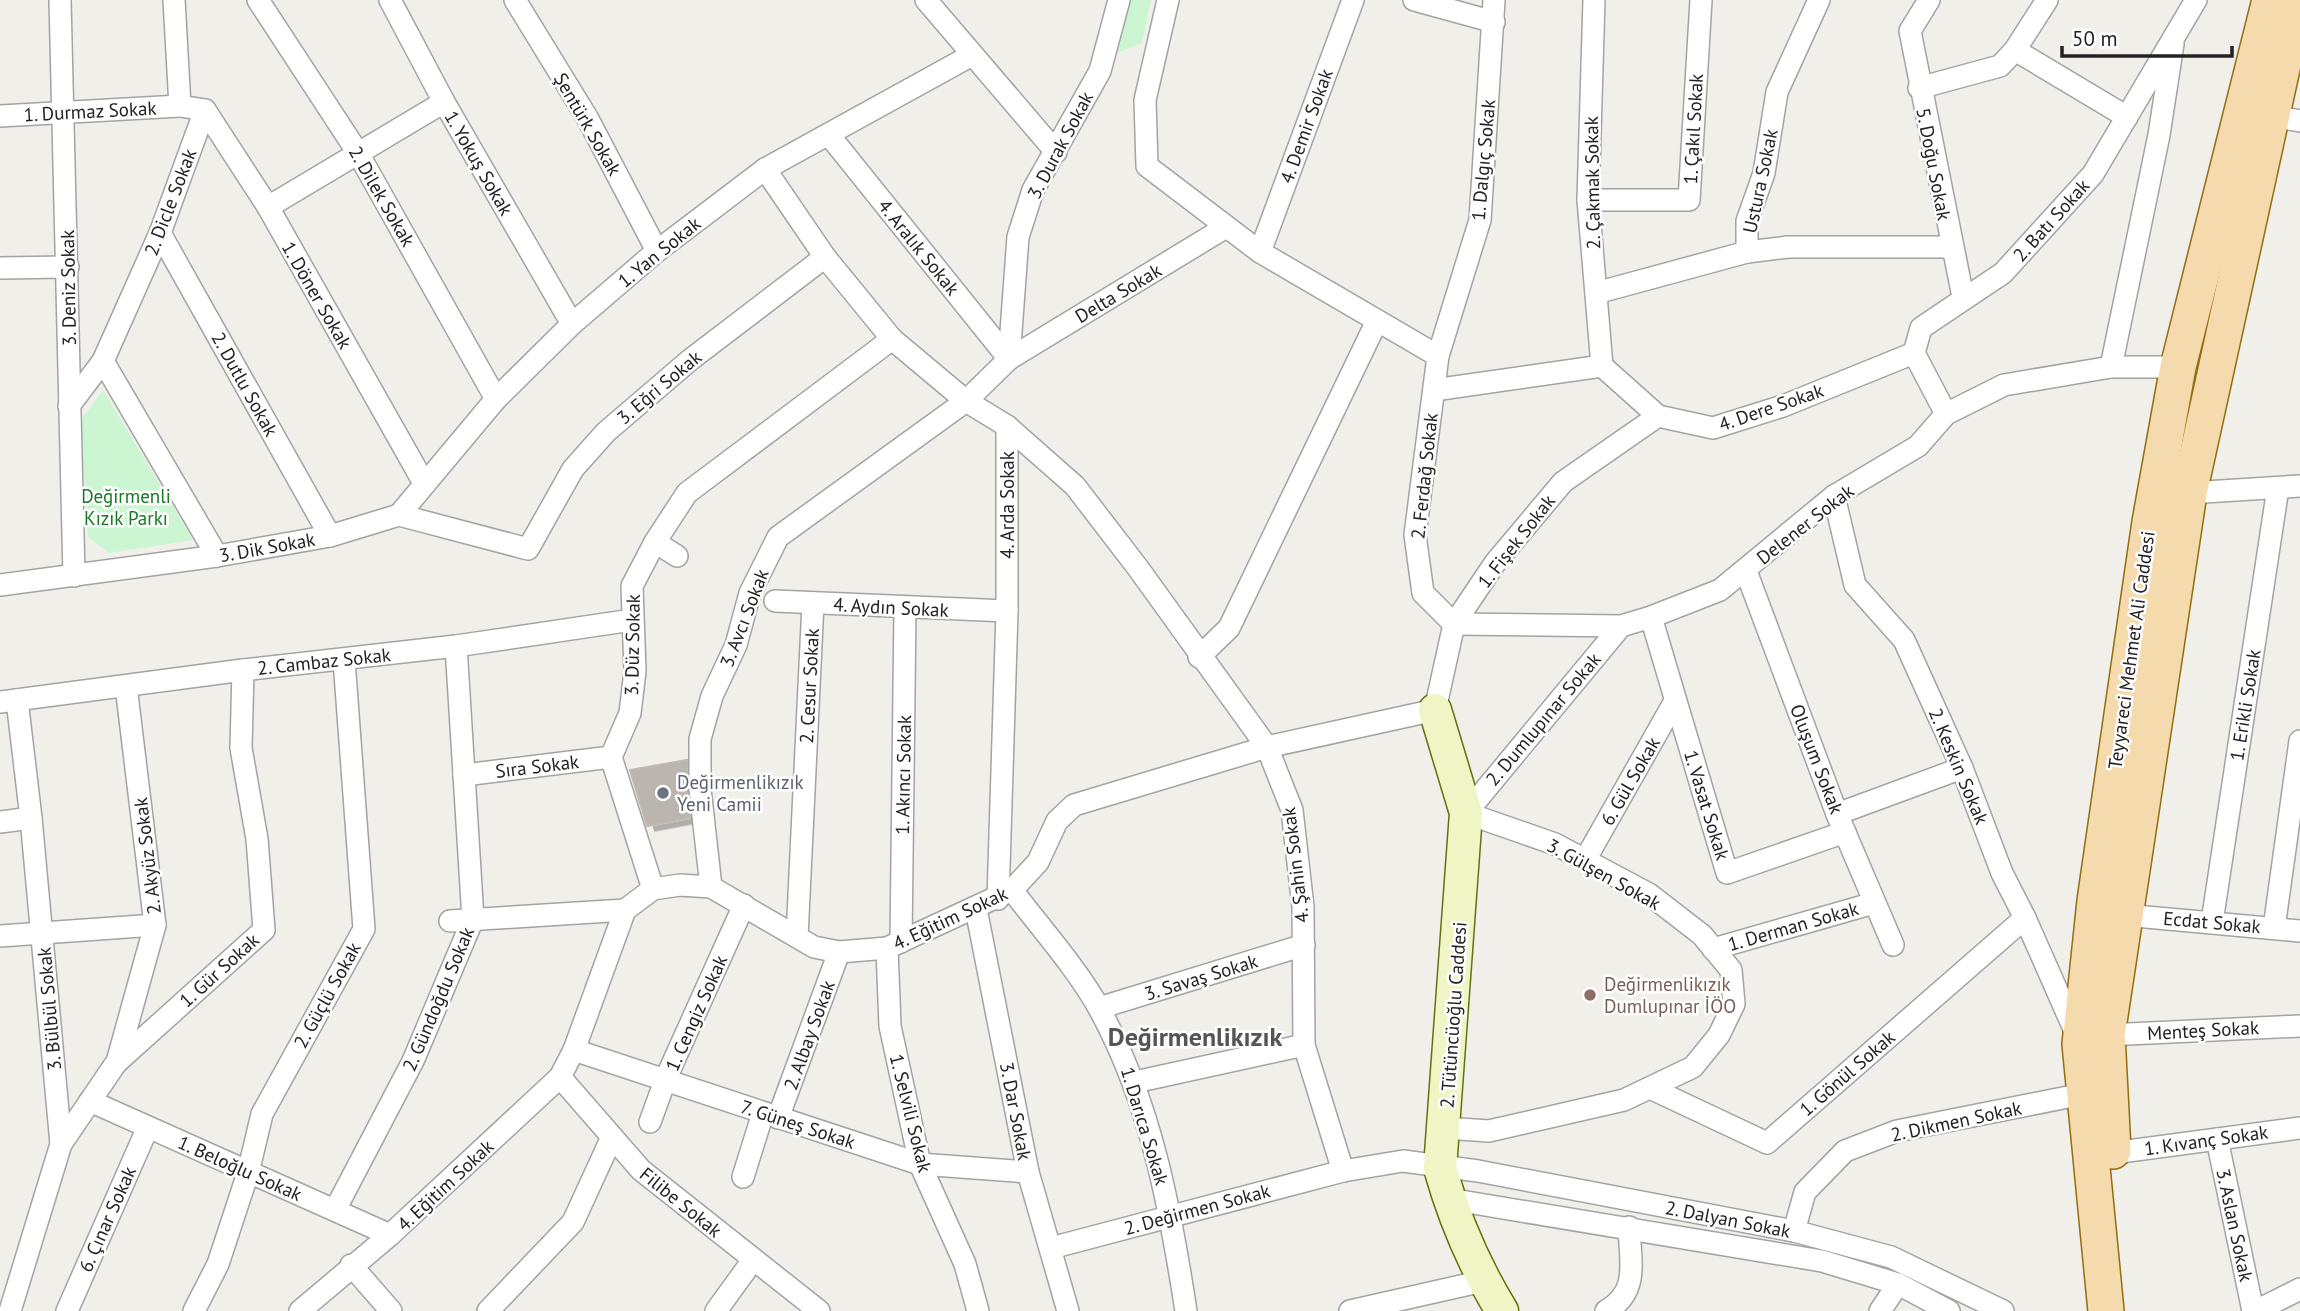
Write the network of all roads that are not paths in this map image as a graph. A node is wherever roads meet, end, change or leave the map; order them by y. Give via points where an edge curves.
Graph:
1 (60, 0) edge
2 (174, 0) edge
3 (258, 0) edge
4 (390, 0) edge
5 (515, 0) edge
6 (926, 0) edge
7 (1119, 0) edge
8 (1168, 0) edge
9 (1353, 0) edge
10 (1414, 0) edge
11 (1494, 0) edge
12 (1594, 0) edge
13 (1701, 0) edge
14 (1819, 0) edge
15 (1929, 0) edge
16 (2047, 0) edge
17 (2196, 0) edge
18 (2270, 0) edge
19 (2297, 0) edge
20 (1494, 22) junction
21 (2174, 35) junction
22 (2015, 50) junction
23 (972, 55) junction
24 (1919, 88) junction
25 (444, 102) junction
26 (180, 106) junction
27 (205, 110) junction
28 (63, 112) junction
29 (0, 116) edge
30 (2127, 117) junction
31 (2286, 118) edge
32 (829, 135) junction
33 (1056, 152) junction
34 (358, 153) junction
35 (765, 169) junction
36 (1588, 200) junction
37 (268, 207) junction
38 (1226, 227) junction
39 (160, 233) junction
40 (1951, 247) junction
41 (657, 251) junction
42 (1260, 252) junction
43 (1747, 252) junction
44 (825, 257) junction
45 (68, 267) junction
46 (0, 268) edge
47 (1596, 293) junction
48 (1963, 297) junction
49 (1376, 323) junction
50 (572, 324) junction
51 (892, 339) junction
52 (1914, 354) junction
53 (1438, 356) junction
54 (1009, 359) junction
55 (103, 361) junction
56 (1602, 366) junction
57 (2111, 367) junction
58 (2178, 367) junction
59 (1434, 390) junction
60 (496, 399) junction
61 (966, 401) junction
62 (69, 406) junction
63 (1946, 414) junction
64 (1658, 416) junction
65 (1007, 426) junction
66 (424, 482) junction
67 (2300, 486) edge
68 (2278, 488) junction
69 (2189, 493) junction
70 (1834, 496) junction
71 (399, 515) junction
72 (330, 536) junction
73 (654, 542) junction
74 (217, 556) junction
75 (677, 556) dead end
76 (1745, 571) junction
77 (74, 576) junction
78 (0, 585) edge
79 (775, 601) dead end
80 (813, 603) junction
81 (905, 608) junction
82 (1007, 611) junction
83 (1651, 617) junction
84 (632, 620) junction
85 (1454, 624) junction
86 (1621, 625) junction
87 (456, 646) junction
88 (1199, 657) junction
89 (344, 660) junction
90 (243, 670) junction
91 (126, 686) junction
92 (8, 701) edge
93 (1675, 701) junction
94 (1435, 710) junction
95 (2300, 741) edge
96 (1267, 747) junction
97 (611, 757) junction
98 (1962, 768) junction
99 (464, 775) junction
100 (1466, 813) junction
101 (31, 818) junction
102 (0, 822) edge
103 (1841, 823) junction
104 (1585, 860) junction
105 (711, 887) junction
106 (653, 889) junction
107 (1005, 895) junction
108 (1874, 903) junction
109 (744, 905) junction
110 (976, 909) junction
111 (625, 910) junction
112 (2124, 915) junction
113 (2025, 918) junction
114 (473, 919) junction
115 (450, 921) dead end
116 (2212, 922) junction
117 (155, 925) junction
118 (2274, 928) junction
119 (41, 931) junction
120 (2300, 931) edge
121 (0, 936) edge
122 (797, 937) junction
123 (894, 945) junction
124 (1304, 945) junction
125 (1893, 945) dead end
126 (1713, 949) junction
127 (839, 952) junction
128 (1099, 1008) junction
129 (2300, 1026) edge
130 (2093, 1039) junction
131 (1304, 1045) junction
132 (574, 1050) junction
133 (117, 1063) junction
134 (560, 1077) junction
135 (666, 1078) junction
136 (1135, 1082) junction
137 (1650, 1088) junction
138 (2083, 1094) junction
139 (90, 1101) junction
140 (770, 1116) junction
141 (650, 1122) dead end
142 (148, 1127) junction
143 (1445, 1128) junction
144 (2300, 1128) edge
145 (612, 1137) junction
146 (2217, 1139) junction
147 (61, 1144) junction
148 (2113, 1153) junction
149 (920, 1164) junction
150 (1440, 1168) junction
151 (1343, 1171) junction
152 (1028, 1172) junction
153 (248, 1173) junction
154 (743, 1177) dead end
155 (1449, 1199) junction
156 (335, 1210) junction
157 (1171, 1214) junction
158 (1629, 1227) junction
159 (1794, 1231) junction
160 (390, 1235) junction
161 (1051, 1248) junction
162 (753, 1260) junction
163 (351, 1265) junction
164 (1483, 1281) junction
165 (1898, 1284) junction
166 (2300, 1289) edge
167 (500, 1307) edge
168 (10, 1311) edge
169 (67, 1311) edge
170 (194, 1311) edge
171 (300, 1311) edge
172 (391, 1311) edge
173 (716, 1311) edge
174 (818, 1311) edge
175 (978, 1311) edge
176 (1068, 1311) edge
177 (1186, 1311) edge
178 (1350, 1311) edge
179 (1502, 1311) edge
180 (1605, 1311) edge
181 (1880, 1311) edge
182 (1949, 1311) edge
183 (2003, 1311) edge
184 (2106, 1311) edge
185 (2130, 1311) edge
186 (2254, 1311) edge

1 - 28 street, 3. Deniz Sokak
2 - 26 street
3 - 34 street, 2. Dilek Sokak
4 - 25 street, 1. Yokuş Sokak
5 - 41 street, Şentürk Sokak via 588,119
6 - 23 street
7 - 33 street, 3. Durak Sokak via 1100,71
8 - 38 street via 1145,100 1147,166
9 - 42 street, 4. Demir Sokak
10 - 20 street
11 - 20 street, 1. Dalgıç Sokak
12 - 36 street, 2. Çakmak Sokak
13 - 36 street, 1. Çakıl Sokak via 1689,200
14 - 43 street, Ustura Sokak via 1777,92 1764,173 1748,220
15 - 24 street, 5. Doğu Sokak via 1910,31
16 - 22 street
17 - 21 street, 2. Batı Sokak
18 - 58 main road, Teyyareci Mehmet Ali Caddesi
19 - 31 main road, Teyyareci Mehmet Ali Caddesi
20 - 53 street, 1. Dalgıç Sokak via 1480,220
21 - 30 street, 2. Batı Sokak
21 - 57 street via 2159,135
22 - 24 street via 2000,66
22 - 30 street
23 - 32 street, 1. Yan Sokak
23 - 33 street
24 - 40 street, 5. Doğu Sokak
25 - 34 street
25 - 50 street, 1. Yokuş Sokak
26 - 27 street
26 - 28 street, 1. Durmaz Sokak
27 - 37 street, 1. Döner Sokak
27 - 39 street, 2. Dicle Sokak
28 - 29 street, 1. Durmaz Sokak
28 - 45 street, 3. Deniz Sokak
30 - 48 street, 2. Batı Sokak via 2092,174 2031,244 2003,273
31 - 69 main road, Teyyareci Mehmet Ali Caddesi
32 - 35 street, 1. Yan Sokak
32 - 54 street, 4. Aralık Sokak
33 - 54 street, 3. Durak Sokak via 1033,190 1018,237
34 - 37 street
34 - 60 street, 2. Dilek Sokak
35 - 41 street, 1. Yan Sokak
35 - 44 street, 4. Arda Sokak
36 - 47 street, 2. Çakmak Sokak
37 - 66 street, 1. Döner Sokak
38 - 42 street
38 - 54 street, Delta Sokak
39 - 55 street, 2. Dicle Sokak
39 - 72 street, 2. Dutlu Sokak
40 - 43 street, Ustura Sokak via 1788,247
40 - 48 street, 5. Doğu Sokak
41 - 50 street, 1. Yan Sokak
42 - 49 street
43 - 47 street
44 - 51 street, 4. Arda Sokak
44 - 71 street, 3. Eğri Sokak via 690,360 606,432 573,469 528,549
45 - 46 street
45 - 62 street, 3. Deniz Sokak
47 - 56 street, 2. Çakmak Sokak
48 - 52 street, 2. Batı Sokak via 1921,328
49 - 53 street
49 - 88 street via 1229,628
50 - 60 street, 1. Yan Sokak
51 - 61 street, 4. Arda Sokak
51 - 73 street, 3. Düz Sokak via 687,493
52 - 63 street
52 - 64 street, 4. Dere Sokak via 1783,406 1713,428
53 - 59 street, 2. Ferdağ Sokak
54 - 61 street
55 - 62 street, 2. Dicle Sokak
55 - 74 street
56 - 59 street
56 - 64 street, 4. Dere Sokak
57 - 58 street, Delener Sokak
57 - 63 street, Delener Sokak via 2004,385
58 - 130 main road, Teyyareci Mehmet Ali Caddesi via 2150,522 2095,901
59 - 85 street, 2. Ferdağ Sokak via 1415,535 1423,593
60 - 66 street, 1. Yan Sokak
61 - 65 street, 4. Arda Sokak
61 - 105 street, 3. Avcı Sokak via 778,537 750,593 736,645 712,696 700,739 700,789
62 - 77 street, 3. Deniz Sokak
63 - 70 street, Delener Sokak via 1918,446
64 - 85 street, 1. Fişek Sokak via 1563,482 1495,563
65 - 82 street, 4. Arda Sokak
65 - 88 street, 4. Şahin Sokak via 1075,486
66 - 71 street, 1. Yan Sokak
67 - 68 street
68 - 69 street
68 - 116 street, 1. Erikli Sokak
69 - 112 main road, Teyyareci Mehmet Ali Caddesi
70 - 76 street, Delener Sokak
70 - 98 street, 2. Keskin Sokak via 1855,584 1904,640
71 - 72 street, 3. Dik Sokak
72 - 74 street, 3. Dik Sokak
73 - 75 street
73 - 84 street, 3. Düz Sokak via 632,586
74 - 77 street, 3. Dik Sokak
76 - 83 street, Delener Sokak via 1720,590
76 - 103 street, Oluşum Sokak
77 - 78 street, 3. Dik Sokak
79 - 80 street, 4. Aydın Sokak
80 - 81 street, 4. Aydın Sokak
80 - 122 street, 2. Cesur Sokak
81 - 82 street, 4. Aydın Sokak
81 - 123 street, 1. Akıncı Sokak
82 - 107 street, 4. Arda Sokak
83 - 86 street, Delener Sokak
83 - 93 street, 1. Vasat Sokak
84 - 87 street, 2. Cambaz Sokak
84 - 97 street, 3. Düz Sokak via 635,671 630,713
85 - 86 street, Delener Sokak
85 - 94 street, 1. Fişek Sokak
86 - 100 street, 2. Dumlupınar Sokak
87 - 89 street, 2. Cambaz Sokak
87 - 99 street, 2. Gündoğdu Sokak
88 - 96 street, 4. Şahin Sokak
89 - 90 street, 2. Cambaz Sokak
89 - 153 street, 2. Güçlü Sokak via 355,929 262,1114
90 - 91 street, 2. Cambaz Sokak
90 - 133 street, 1. Gür Sokak via 241,748 257,839 264,930
91 - 92 street, 2. Cambaz Sokak
91 - 117 street, 2. Akyüz Sokak
92 - 101 street, 3. Bülbül Sokak
93 - 103 street, 1. Vasat Sokak via 1727,873
93 - 104 street, 6. Gül Sokak
94 - 96 street, 4. Eğitim Sokak
94 - 100 street, 2. Tütüncüoğlu Caddesi
95 - 118 street
96 - 107 street, 4. Eğitim Sokak via 1074,805 1057,821 1038,862
96 - 124 street, 4. Şahin Sokak via 1292,810
97 - 99 street, Sıra Sokak
97 - 106 street
98 - 103 street, 1. Vasat Sokak
98 - 113 street, 2. Keskin Sokak via 2001,873
99 - 114 street, 2. Gündoğdu Sokak
100 - 104 street, 3. Gülşen Sokak via 1555,844
100 - 143 street, 2. Tütüncüoğlu Caddesi
101 - 102 street
101 - 119 street, 3. Bülbül Sokak
103 - 108 street, Oluşum Sokak
104 - 126 street, 3. Gülşen Sokak via 1649,894
105 - 106 street, 4. Eğitim Sokak
105 - 109 street, 4. Eğitim Sokak
106 - 111 street
107 - 110 street, 4. Eğitim Sokak
107 - 128 street, 1. Darıca Sokak
108 - 125 street, Oluşum Sokak
108 - 126 street, 1. Derman Sokak
109 - 122 street, 4. Eğitim Sokak
109 - 135 street, 1. Cengiz Sokak
110 - 123 street, 4. Eğitim Sokak
110 - 152 street, 3. Dar Sokak
111 - 114 street
111 - 132 street, 4. Eğitim Sokak
112 - 116 street, Ecdat Sokak
112 - 130 main road, Teyyareci Mehmet Ali Caddesi
113 - 130 street, 2. Keskin Sokak
113 - 137 street, 1. Gönül Sokak via 1767,1143
114 - 115 street
114 - 156 street, 2. Gündoğdu Sokak via 413,1061
116 - 118 street, Ecdat Sokak
117 - 119 street
117 - 133 street, 2. Akyüz Sokak
118 - 120 street, Ecdat Sokak
119 - 121 street
119 - 147 street, 3. Bülbül Sokak
122 - 127 street, 4. Eğitim Sokak via 814,947
123 - 127 street, 4. Eğitim Sokak
123 - 149 street, 1. Selvili Sokak via 890,1026
124 - 128 street, 3. Savaş Sokak
124 - 131 street, 4. Şahin Sokak
126 - 137 street, 3. Gülşen Sokak via 1731,970 1734,1004 1719,1035 1693,1067
127 - 140 street, 2. Albay Sokak
128 - 136 street, 1. Darıca Sokak
129 - 130 street, Menteş Sokak
130 - 138 main road, Teyyareci Mehmet Ali Caddesi
130 - 148 main road, Teyyareci Mehmet Ali Caddesi
131 - 136 street
131 - 151 street, 4. Şahin Sokak
132 - 134 street, 4. Eğitim Sokak
132 - 135 street, 7. Güneş Sokak
133 - 139 street, 1. Gür Sokak
134 - 145 street, Filibe Sokak
134 - 160 street, 4. Eğitim Sokak
135 - 140 street, 7. Güneş Sokak
135 - 141 street, 1. Cengiz Sokak
136 - 157 street, 1. Darıca Sokak
137 - 143 street, 3. Gülşen Sokak via 1624,1100 1489,1131
138 - 159 street, 2. Dikmen Sokak via 1897,1131 1844,1151 1805,1192
138 - 184 main road, Teyyareci Mehmet Ali Caddesi
139 - 142 street, 1. Beloğlu Sokak
139 - 147 street, 1. Gür Sokak
140 - 149 street, 7. Güneş Sokak
140 - 154 street, 2. Albay Sokak
142 - 153 street, 1. Beloğlu Sokak
142 - 169 street, 6. Çınar Sokak
143 - 150 street, 2. Tütüncüoğlu Caddesi
144 - 146 street, 1. Kıvanç Sokak
145 - 162 street, Filibe Sokak via 641,1170
145 - 167 street via 573,1222
146 - 148 street, 1. Kıvanç Sokak
146 - 186 street, 3. Aslan Sokak
147 - 168 street, 3. Bülbül Sokak
148 - 185 main road, Teyyareci Mehmet Ali Caddesi
149 - 152 street, 7. Güneş Sokak
149 - 175 street, 1. Selvili Sokak via 965,1264
150 - 151 street via 1403,1161
150 - 155 street, 2. Tütüncüoğlu Caddesi
150 - 159 street, 2. Dalyan Sokak via 1478,1171
151 - 157 street, 2. Değirmen Sokak
152 - 161 street, 3. Dar Sokak
153 - 156 street, 1. Beloğlu Sokak
153 - 170 street, 2. Güçlü Sokak via 218,1265
155 - 158 street, 2. Dalyan Sokak
155 - 164 street, 2. Tütüncüoğlu Caddesi
156 - 160 street, 1. Beloğlu Sokak
157 - 161 street, 2. Değirmen Sokak
157 - 177 street, 1. Darıca Sokak
158 - 165 street, 2. Dalyan Sokak via 1822,1261
158 - 180 street via 1631,1281 1626,1295
159 - 183 street, 2. Dalyan Sokak via 1891,1257
160 - 163 street, 4. Eğitim Sokak
161 - 176 street, 3. Dar Sokak
162 - 173 street
162 - 174 street, Filibe Sokak
163 - 171 street, 4. Eğitim Sokak
163 - 172 street
164 - 178 street
164 - 179 street, 2. Tütüncüoğlu Caddesi
165 - 181 street
165 - 182 street, 2. Dalyan Sokak
166 - 186 street

